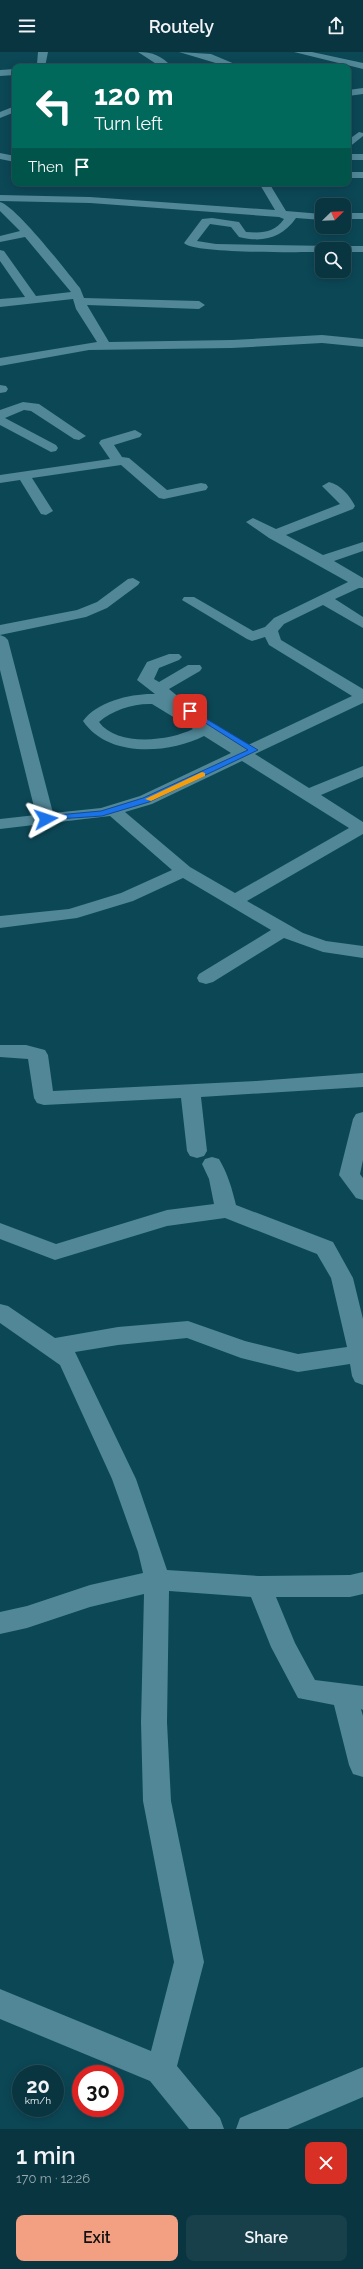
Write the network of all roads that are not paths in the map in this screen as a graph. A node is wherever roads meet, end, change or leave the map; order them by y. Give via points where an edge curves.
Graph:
1 (43, 52) edge
2 (131, 52) edge
3 (184, 52) edge
4 (299, 52) edge
5 (146, 53) edge
6 (312, 54) edge
7 (42, 64) edge
8 (162, 64) edge
9 (229, 64) edge
10 (360, 64) edge
11 (12, 72) edge
12 (0, 73) edge
13 (363, 91) edge
14 (351, 93) edge
15 (12, 111) edge
16 (0, 114) edge
17 (351, 134) edge
18 (361, 135) edge
19 (351, 143) edge
20 (0, 156) edge
21 (363, 156) edge
22 (351, 157) edge
23 (12, 158) edge
24 (351, 175) edge
25 (363, 175) edge
26 (14, 186) dead end
27 (266, 186) edge
28 (3, 200) edge
29 (184, 208) junction
30 (288, 216) junction
31 (351, 216) edge
32 (363, 216) edge
33 (315, 217) edge
34 (206, 221) junction
35 (27, 234) junction
36 (0, 239) edge
37 (315, 249) edge
38 (351, 249) edge
39 (363, 249) edge
40 (0, 253) edge
41 (79, 298) junction
42 (32, 300) junction
43 (0, 303) edge
44 (199, 304) dead end
45 (363, 343) edge
46 (105, 346) junction
47 (0, 362) edge
48 (0, 415) edge
49 (0, 420) edge
50 (134, 434) dead end
51 (79, 436) dead end
52 (51, 448) dead end
53 (119, 462) junction
54 (23, 475) junction
55 (0, 479) edge
56 (329, 486) dead end
57 (201, 487) dead end
58 (46, 512) dead end
59 (253, 522) dead end
60 (274, 535) junction
61 (363, 546) edge
62 (321, 561) junction
63 (133, 582) dead end
64 (361, 583) edge
65 (189, 600) dead end
66 (324, 600) junction
67 (363, 623) edge
68 (0, 630) edge
69 (270, 630) junction
70 (0, 640) edge
71 (174, 657) dead end
72 (194, 668) dead end
73 (159, 689) junction
74 (363, 696) edge
75 (204, 730) junction
76 (249, 753) junction
77 (363, 771) edge
78 (308, 795) junction
79 (113, 810) junction
80 (46, 819) junction
81 (0, 824) edge
82 (362, 827) edge
83 (184, 871) junction
84 (234, 901) junction
85 (0, 922) edge
86 (284, 930) junction
87 (363, 952) edge
88 (206, 978) dead end
89 (0, 1051) edge
90 (363, 1080) edge
91 (191, 1090) junction
92 (363, 1119) edge
93 (363, 1193) edge
94 (226, 1210) junction
95 (0, 1231) edge
96 (0, 1312) edge
97 (52, 1347) junction
98 (360, 1354) junction
99 (363, 1376) edge
100 (157, 1580) junction
101 (363, 1583) edge
102 (259, 1587) junction
103 (0, 1623) edge
104 (354, 1697) edge
105 (363, 1765) edge
106 (0, 2004) edge
107 (161, 2070) junction
108 (363, 2082) edge
109 (209, 2129) edge
110 (251, 2129) edge

1 - 7 street
2 - 5 street
3 - 9 street via 211,57
4 - 6 street
5 - 8 street
6 - 10 street
11 - 12 street
13 - 14 street
15 - 16 street
17 - 18 street
18 - 19 street
20 - 23 street
21 - 22 street
24 - 25 street
26 - 28 street
27 - 30 street
28 - 29 street via 90,200
28 - 35 street
29 - 30 street
29 - 34 street via 178,213
30 - 33 street
30 - 34 street via 282,231 267,237 243,236 235,224
31 - 32 street
34 - 37 street via 190,243 216,247
35 - 36 street
35 - 41 street via 76,290
38 - 39 street
40 - 42 street via 27,289
41 - 42 street
41 - 44 street
41 - 46 street via 82,309
42 - 43 street
45 - 46 street via 322,339 232,344
46 - 47 street via 89,346
48 - 51 street via 23,406 34,407
49 - 52 street
50 - 53 street via 106,442
53 - 54 street
53 - 57 street via 124,461 164,495
54 - 55 street
54 - 58 street
56 - 60 street via 344,498 348,506
59 - 60 street
60 - 62 street
61 - 62 street
62 - 64 street
63 - 68 street via 102,605 81,614
64 - 66 street
65 - 69 street via 252,636
66 - 67 street
66 - 69 street via 279,621
69 - 74 street via 274,642
70 - 80 street
71 - 73 street via 153,665 145,680
72 - 73 street
73 - 76 street
74 - 76 street
75 - 75 street via 156,699 148,698 96,714 91,721 100,732 113,740 126,742 164,743 177,741
75 - 76 street
76 - 78 street
76 - 79 street via 146,800
77 - 78 street
78 - 82 street
79 - 80 street
79 - 83 street
80 - 81 street
82 - 84 street
83 - 84 street
83 - 85 street via 127,897 71,914
84 - 86 street
86 - 87 street via 323,946
86 - 88 street
89 - 91 street via 26,1051 38,1055 37,1066 43,1082 44,1098
90 - 91 street
91 - 94 street via 192,1114 205,1158 219,1179
92 - 93 street via 349,1176
94 - 95 street via 167,1218 54,1252
94 - 98 street via 325,1248 342,1278
96 - 97 street
97 - 98 street via 118,1336 188,1330 241,1349 298,1363
97 - 100 street via 69,1359 124,1479 150,1552
98 - 99 street
100 - 102 street
100 - 103 street via 90,1596 27,1617
100 - 107 street via 154,1722 157,1801 189,1962
101 - 102 street via 350,1586
102 - 104 street via 284,1647 307,1690
104 - 105 street
106 - 107 street
107 - 109 street
108 - 110 street

